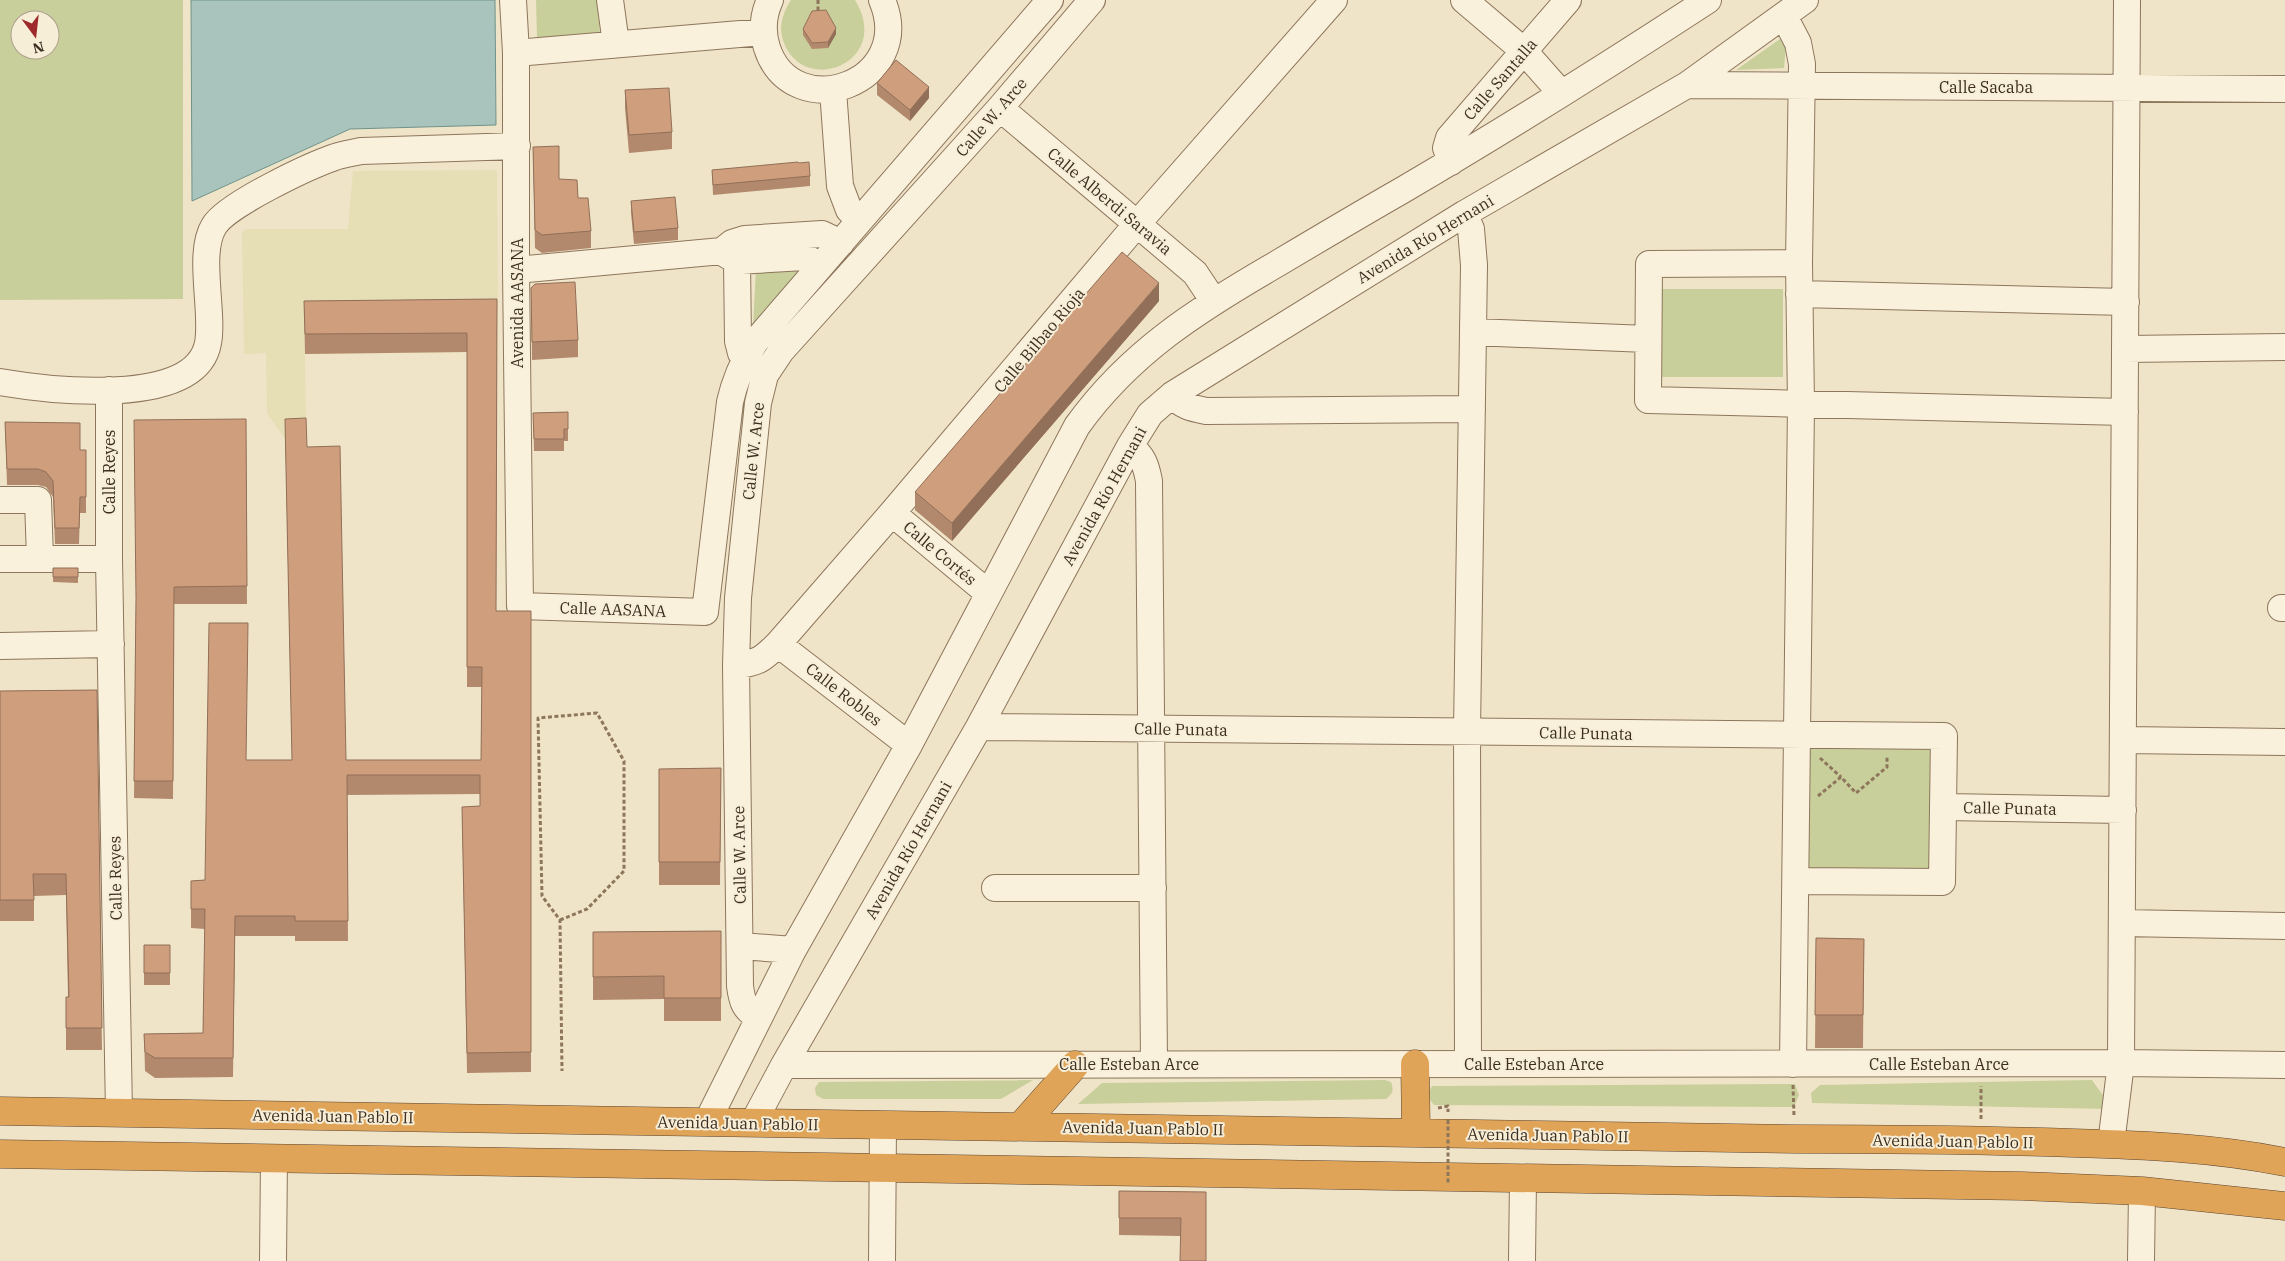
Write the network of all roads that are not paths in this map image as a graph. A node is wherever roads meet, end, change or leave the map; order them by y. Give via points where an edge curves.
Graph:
1 (513, 0) edge
2 (610, 0) edge
3 (770, 0) edge
4 (882, 0) edge
5 (1050, 0) edge
6 (1092, 0) edge
7 (1334, 0) edge
8 (1464, 0) edge
9 (1568, 0) edge
10 (1708, 0) edge
11 (1805, 0) edge
12 (2127, 0) edge
13 (1784, 16) junction
14 (764, 32) junction
15 (616, 44) junction
16 (1524, 51) junction
17 (516, 53) junction
18 (1687, 85) junction
19 (1802, 86) junction
20 (2127, 87) junction
21 (2285, 89) edge
22 (833, 90) junction
23 (1561, 93) junction
24 (1000, 108) junction
25 (517, 146) junction
26 (1451, 162) junction
27 (1464, 214) junction
28 (860, 220) junction
29 (1137, 224) junction
30 (841, 242) junction
31 (730, 256) junction
32 (1799, 263) junction
33 (821, 265) junction
34 (516, 270) junction
35 (1799, 294) junction
36 (1214, 300) junction
37 (2126, 302) junction
38 (1473, 332) junction
39 (1647, 339) junction
40 (2125, 348) junction
41 (2285, 348) edge
42 (745, 359) junction
43 (765, 375) junction
44 (0, 382) edge
45 (109, 390) junction
46 (1172, 395) junction
47 (1801, 404) junction
48 (1472, 409) junction
49 (2125, 412) junction
50 (1130, 446) junction
51 (0, 500) edge
52 (892, 513) junction
53 (40, 558) junction
54 (0, 559) edge
55 (109, 559) junction
56 (988, 593) junction
57 (520, 606) joint
58 (705, 612) joint
59 (111, 644) junction
60 (778, 644) junction
61 (0, 646) edge
62 (736, 665) junction
63 (979, 727) junction
64 (1151, 728) junction
65 (1467, 731) junction
66 (1796, 735) junction
67 (2123, 740) junction
68 (2285, 742) edge
69 (909, 745) junction
70 (1944, 807) junction
71 (2123, 810) junction
72 (1796, 881) junction
73 (995, 888) dead end
74 (1153, 888) junction
75 (2122, 923) junction
76 (2285, 926) edge
77 (740, 946) junction
78 (793, 950) junction
79 (759, 1017) junction
80 (1075, 1064) junction
81 (1154, 1064) junction
82 (1415, 1064) junction
83 (1468, 1064) junction
84 (1793, 1064) junction
85 (2121, 1064) junction
86 (784, 1065) junction
87 (2285, 1065) edge
88 (0, 1111) edge
89 (119, 1113) junction
90 (707, 1122) junction
91 (753, 1123) junction
92 (883, 1125) junction
93 (1021, 1126) junction
94 (1416, 1133) junction
95 (2111, 1144) junction
96 (0, 1154) edge
97 (274, 1158) junction
98 (2285, 1162) edge
99 (883, 1170) junction
100 (1523, 1179) junction
101 (2142, 1191) junction
102 (2285, 1206) edge
103 (273, 1261) edge
104 (882, 1261) edge
105 (1522, 1261) edge
106 (2141, 1261) edge

1 - 17 street, Avenida AASANA
2 - 15 street
3 - 14 street
4 - 22 street via 889,23 888,36 878,62 858,81
5 - 28 street, Calle W. Arce
6 - 24 street, Calle W. Arce
7 - 29 street, Calle Bilbao Rioja
8 - 16 street
9 - 16 street, Calle Santalla
10 - 23 street
11 - 13 street, Avenida Río Hernani
12 - 20 street
13 - 18 street, Avenida Río Hernani
13 - 19 street via 1798,43
14 - 15 street
14 - 22 street via 769,54 790,79 810,88
15 - 17 street
16 - 23 street
16 - 26 street, Calle Santalla via 1449,138 1446,148
17 - 25 street, Avenida AASANA
18 - 19 street, Calle Sacaba
18 - 27 street, Avenida Río Hernani
19 - 20 street, Calle Sacaba
19 - 32 street
20 - 21 street, Calle Sacaba
20 - 37 street
22 - 28 street via 840,186 849,210
23 - 26 street
24 - 29 street, Calle Alberdi Saravia
24 - 43 street, Calle W. Arce via 781,351
25 - 34 street, Avenida AASANA
25 - 45 street via 361,151 304,170 226,212 213,227 207,250 208,343 201,362 184,376 155,386
26 - 36 street
27 - 38 street via 1473,246
27 - 46 street, Avenida Río Hernani
28 - 30 street, Calle W. Arce
29 - 36 street, Calle Alberdi Saravia via 1195,273
29 - 52 street, Calle Bilbao Rioja
30 - 31 street via 822,234 745,239 732,243
30 - 33 street, Calle W. Arce
31 - 33 street via 804,257
31 - 34 street
31 - 42 street via 738,340
32 - 35 street
32 - 39 street via 1649,264
33 - 42 street, Calle W. Arce via 755,342
34 - 57 street, Avenida AASANA
35 - 37 street
35 - 47 street
36 - 56 street via 1127,366 1096,400 1077,426
37 - 40 street
38 - 39 street
38 - 48 street
39 - 47 street via 1648,400
40 - 41 street
40 - 49 street
42 - 43 street
42 - 58 street, Calle W. Arce via 736,376 730,402
43 - 62 street, Calle W. Arce via 756,412 738,598
44 - 45 street via 45,390
45 - 55 street, Calle Reyes
46 - 48 street via 1187,408 1206,411
46 - 50 street, Avenida Río Hernani via 1150,414
47 - 49 street
47 - 66 street
48 - 65 street
49 - 67 street
50 - 63 street, Avenida Río Hernani
50 - 64 street via 1146,464 1149,481
51 - 53 street via 38,500
52 - 56 street, Calle Cortés
52 - 60 street, Calle Bilbao Rioja
53 - 54 street
53 - 55 street
55 - 59 street, Calle Reyes
56 - 69 street
57 - 58 street, Calle AASANA
59 - 61 street
59 - 89 street, Calle Reyes
60 - 62 street, Calle Bilbao Rioja via 752,664
60 - 69 street, Calle Robles
62 - 77 street, Calle W. Arce
63 - 64 street, Calle Punata
63 - 86 street, Avenida Río Hernani
64 - 65 street, Calle Punata
64 - 74 street
65 - 66 street, Calle Punata
65 - 83 street
66 - 70 street, Calle Punata via 1944,736
66 - 72 street
67 - 68 street
67 - 71 street
69 - 78 street
70 - 71 street, Calle Punata
70 - 72 street via 1942,882
71 - 75 street
72 - 84 street
73 - 74 street
74 - 81 street
75 - 76 street
75 - 85 street
77 - 78 street
77 - 79 street, Calle W. Arce via 743,1004
78 - 79 street
79 - 90 street
80 - 81 street, Calle Esteban Arce
80 - 86 street, Calle Esteban Arce
80 - 93 highway
81 - 82 street, Calle Esteban Arce
82 - 83 street, Calle Esteban Arce
82 - 94 highway
83 - 84 street, Calle Esteban Arce
84 - 85 street, Calle Esteban Arce
85 - 87 street, Calle Esteban Arce
85 - 95 street
86 - 91 street, Avenida Río Hernani
88 - 89 highway, Avenida Juan Pablo II
89 - 90 highway, Avenida Juan Pablo II
90 - 91 highway, Avenida Juan Pablo II
91 - 92 highway, Avenida Juan Pablo II
92 - 93 highway, Avenida Juan Pablo II
92 - 99 street
93 - 94 highway, Avenida Juan Pablo II
94 - 95 highway, Avenida Juan Pablo II
95 - 98 highway, Avenida Juan Pablo II via 2178,1147
96 - 97 highway
97 - 99 highway
97 - 103 street
99 - 100 highway
99 - 104 street
100 - 101 highway via 2023,1186
100 - 105 street
101 - 102 highway
101 - 106 street

